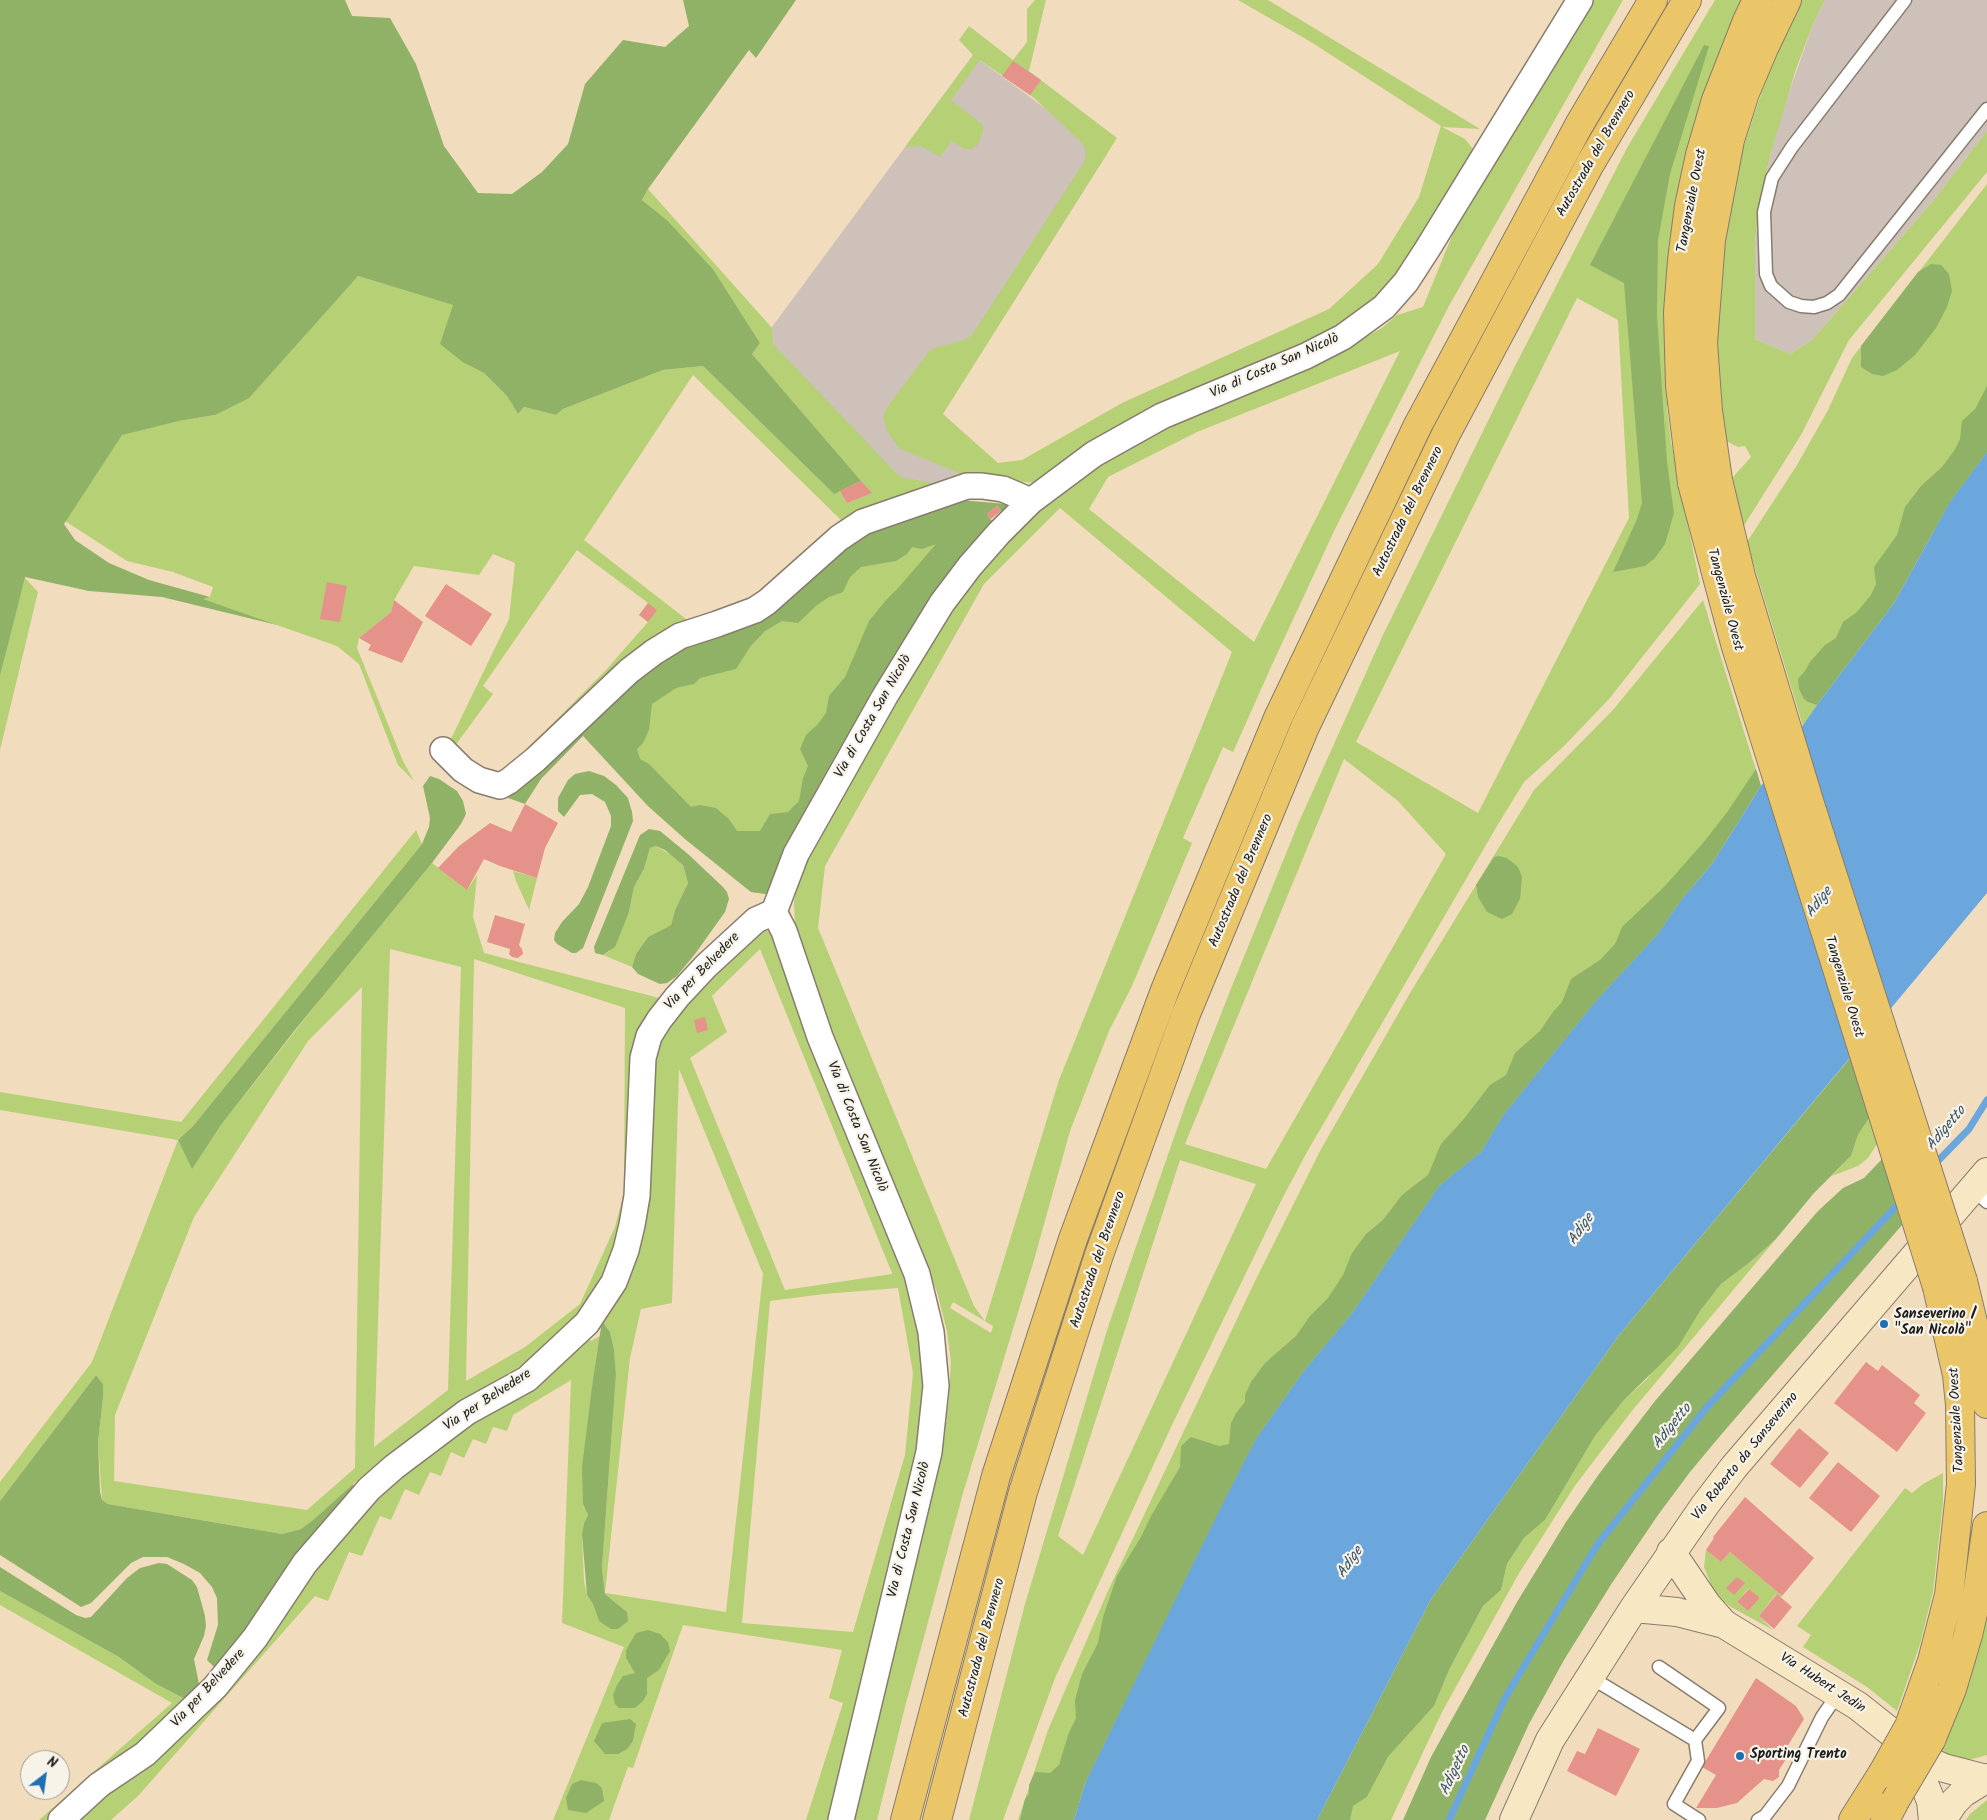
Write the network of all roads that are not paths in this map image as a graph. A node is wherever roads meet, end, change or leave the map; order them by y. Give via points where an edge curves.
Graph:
1 (1580, 0) edge
2 (1653, 0) edge
3 (1687, 0) edge
4 (1757, 0) edge
5 (1787, 0) edge
6 (1905, 0) edge
7 (1987, 109) edge
8 (1705, 482) junction
9 (1030, 501) junction
10 (442, 750) dead end
11 (774, 912) junction
12 (1982, 1188) edge
13 (1980, 1332) edge
14 (1987, 1404) edge
15 (1987, 1526) edge
16 (1671, 1552) junction
17 (1634, 1608) junction
18 (1724, 1624) junction
19 (1660, 1667) dead end
20 (1590, 1677) junction
21 (1838, 1694) junction
22 (1695, 1740) junction
23 (1917, 1740) junction
24 (1986, 1778) edge
25 (1890, 1811) edge
26 (61, 1820) edge
27 (840, 1820) edge
28 (905, 1820) edge
29 (937, 1820) edge
30 (1514, 1820) edge
31 (1699, 1820) edge
32 (1758, 1820) edge
33 (1853, 1820) edge
34 (1933, 1820) edge
35 (1942, 1820) edge

1 - 9 street, Via di Costa San Nicolò via 1419,262 1384,307 1343,337 1306,356 1162,416 1094,454
2 - 28 highway, Autostrada del Brennero via 1580,125 1418,425 1278,718 1165,990 1074,1239 996,1476
3 - 29 highway, Autostrada del Brennero via 1590,164 1446,434 1305,727 1186,1014 1100,1255 1023,1492
4 - 8 highway, Tangenziale Ovest via 1716,100 1700,155 1684,242 1678,312 1680,386
5 - 8 highway, Tangenziale Ovest via 1745,93 1730,140 1711,240 1703,343 1708,411
6 - 7 lane via 1792,147 1772,178 1764,212 1766,274 1771,286 1789,302 1801,306 1814,307 1839,295
8 - 13 highway, Tangenziale Ovest, bridge via 1741,576 1810,804
8 - 23 highway, Tangenziale Ovest, bridge via 1736,646 1937,1287 1957,1375 1962,1484 1949,1595
9 - 10 street via 1002,489 967,486 863,522 755,610 680,636 654,652 629,671 536,759 500,786 479,780
9 - 11 street, Via di Costa San Nicolò via 970,566 942,603 885,696 796,854
11 - 26 street, Via per Belvedere via 756,920 706,966 677,997 649,1036 643,1058 637,1196 632,1225 614,1282 587,1323 526,1379 467,1412 369,1489 305,1563 250,1645 215,1687 145,1754 99,1785
11 - 27 street, Via di Costa San Nicolò via 784,931 820,1037 917,1274 931,1332 936,1386 929,1452
12 - 16 street, Via Roberto da Sanseverino via 1734,1467
13 - 14 highway, Tangenziale Ovest
15 - 23 highway, Tangenziale Ovest via 1977,1596 1952,1689
16 - 17 street, Via Roberto da Sanseverino
16 - 18 street, Via Hubert Jedin
17 - 18 street, Via Hubert Jedin via 1677,1612
17 - 20 street, Via Roberto da Sanseverino
18 - 21 street, Via Hubert Jedin
19 - 22 lane via 1719,1708
20 - 22 lane
20 - 30 street, Via Roberto da Sanseverino via 1550,1740
21 - 23 street, Via Hubert Jedin via 1882,1725
21 - 32 lane via 1822,1717 1788,1786 1765,1816
22 - 31 lane via 1698,1761 1674,1804
23 - 24 street, Via Hubert Jedin via 1944,1768
23 - 25 highway, Tangenziale Ovest, bridge
23 - 33 highway, Tangenziale Ovest, bridge via 1882,1774
23 - 34 street, Via Hubert Jedin
24 - 35 street, Via Hubert Jedin via 1963,1793

